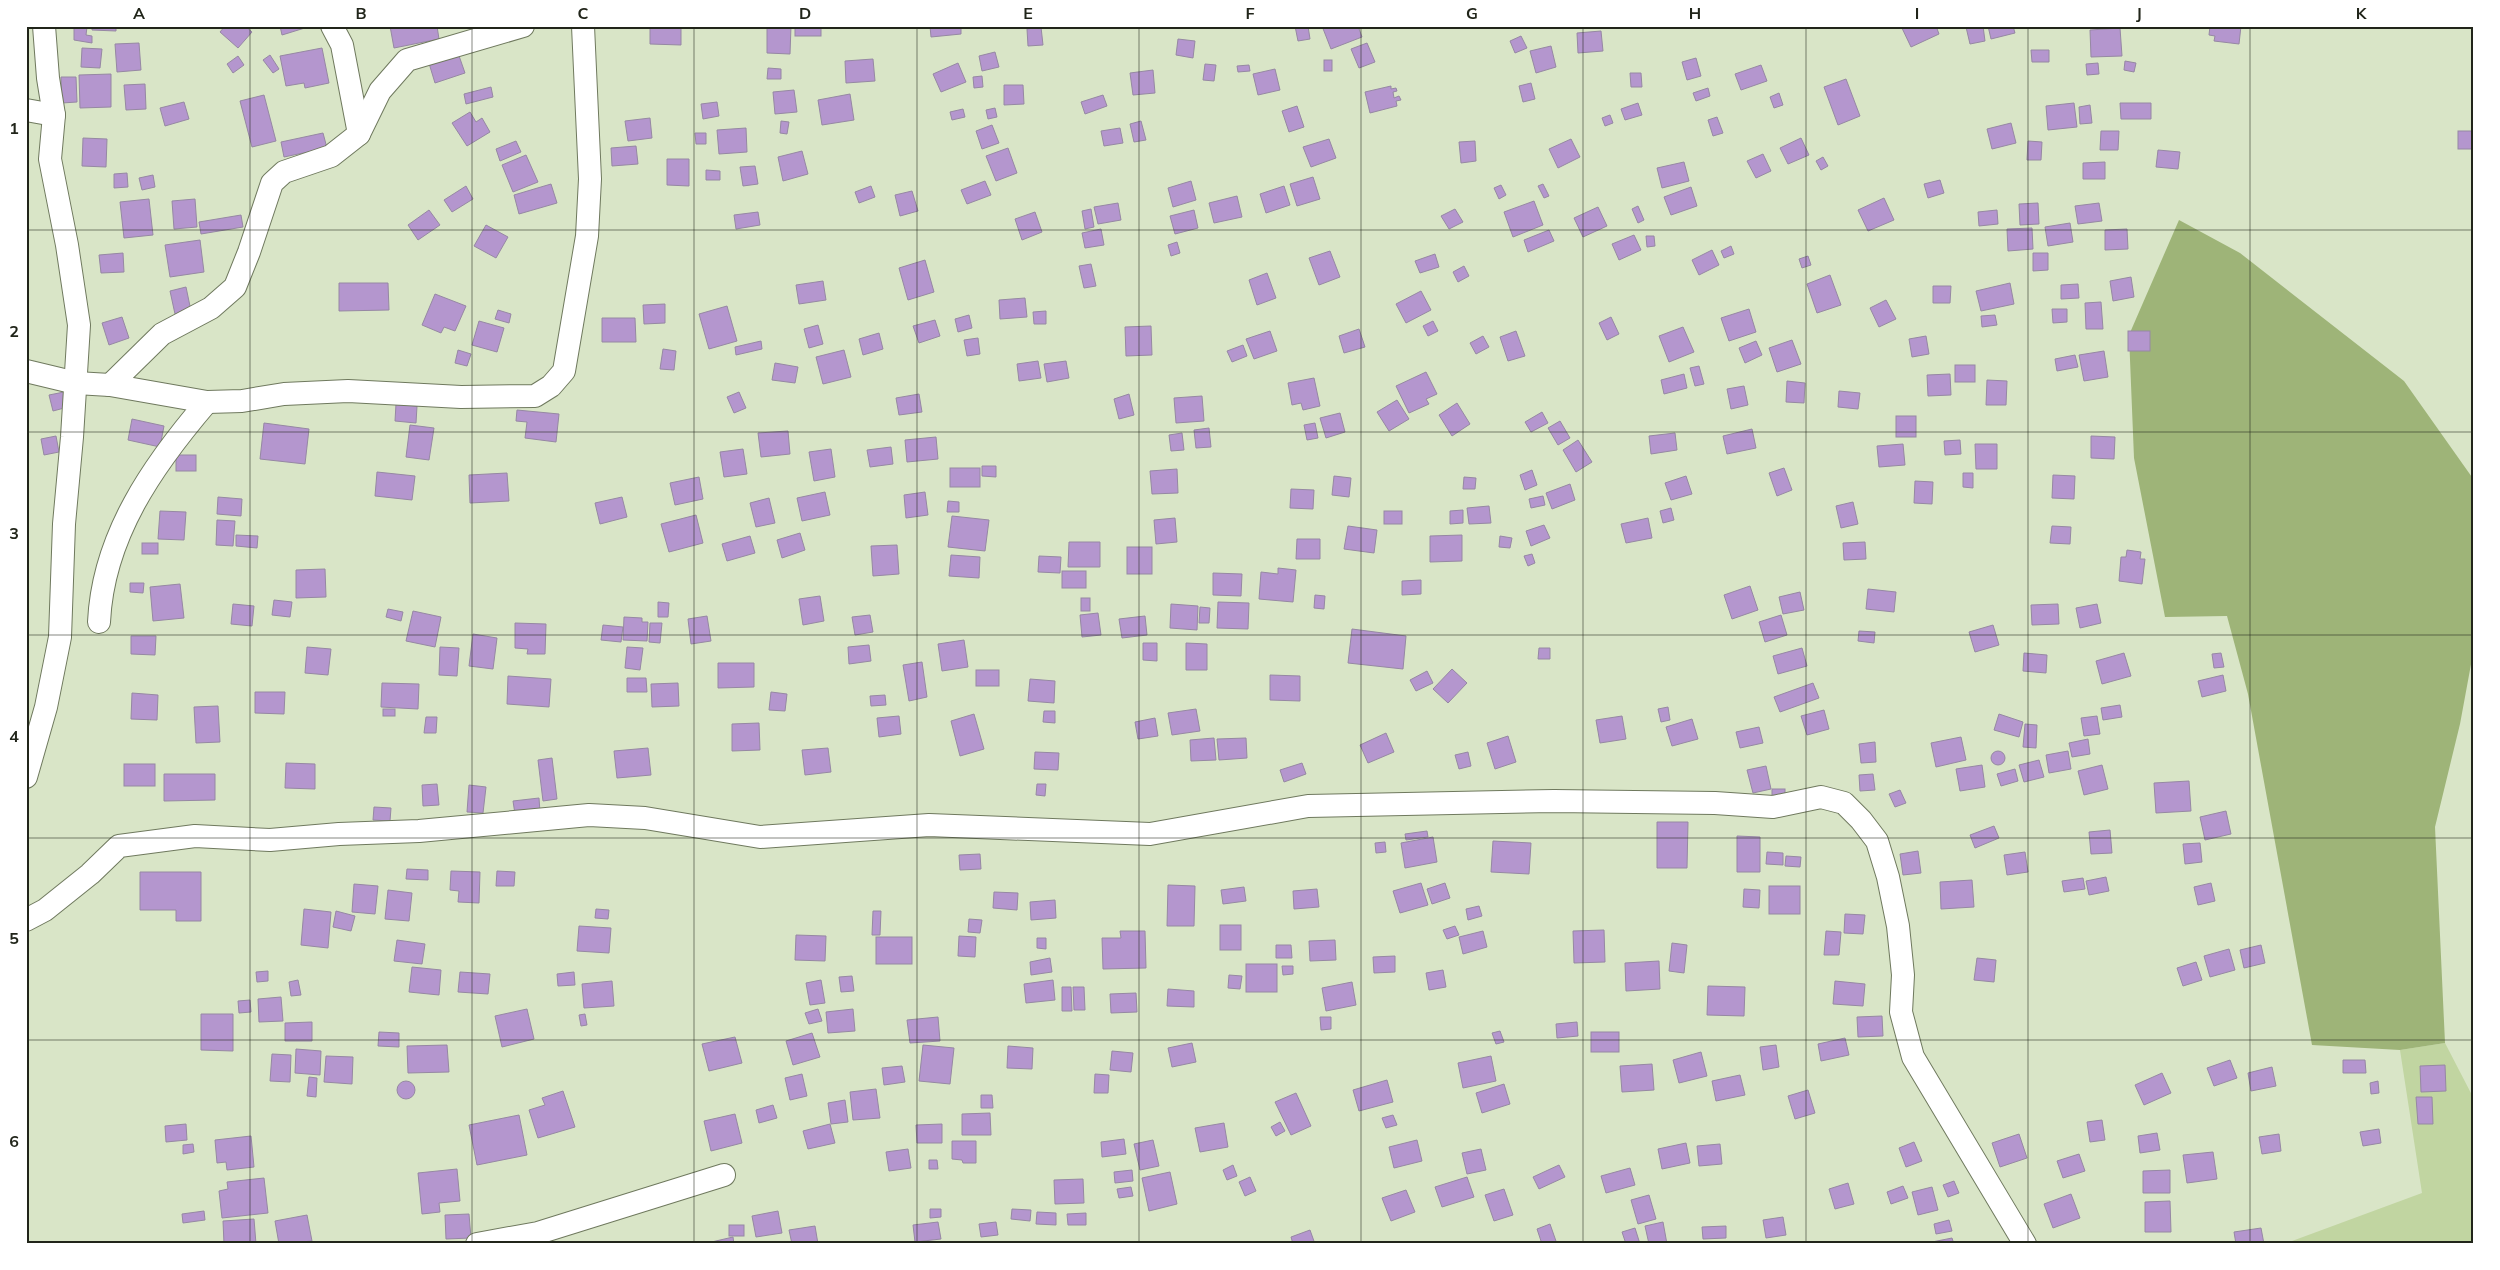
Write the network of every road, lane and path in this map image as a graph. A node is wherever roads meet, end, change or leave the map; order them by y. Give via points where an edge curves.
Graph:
1 (44, 26) edge
2 (332, 26) edge
3 (523, 26) edge
4 (583, 26) edge
5 (26, 110) edge
6 (54, 115) junction
7 (360, 134) junction
8 (26, 371) edge
9 (76, 383) junction
10 (110, 385) junction
11 (207, 402) junction
12 (99, 622) dead end
13 (26, 777) edge
14 (26, 920) edge
15 (724, 1175) dead end
16 (477, 1244) edge
17 (2025, 1244) edge

1 - 6 street
2 - 7 street via 342,46
3 - 7 street via 407,60 380,91
4 - 11 street via 590,180 587,236 564,371 552,386 535,396 461,397 348,391
5 - 6 street
6 - 9 street via 50,159 79,324
7 - 10 street via 331,156 284,172 272,183 235,287 211,308 162,334
8 - 9 street
9 - 10 street
9 - 13 street via 64,524 60,637 46,707
10 - 11 street
11 - 12 street via 166,451 133,502 100,599
14 - 17 street via 45,910 119,846 195,836 270,840 418,831 589,815 645,818 760,837 929,825 1150,834 1308,806 1554,801 1773,807 1821,798 1844,803 1877,840 1898,926 1903,975 1901,1012 1913,1057
15 - 16 street via 538,1233

